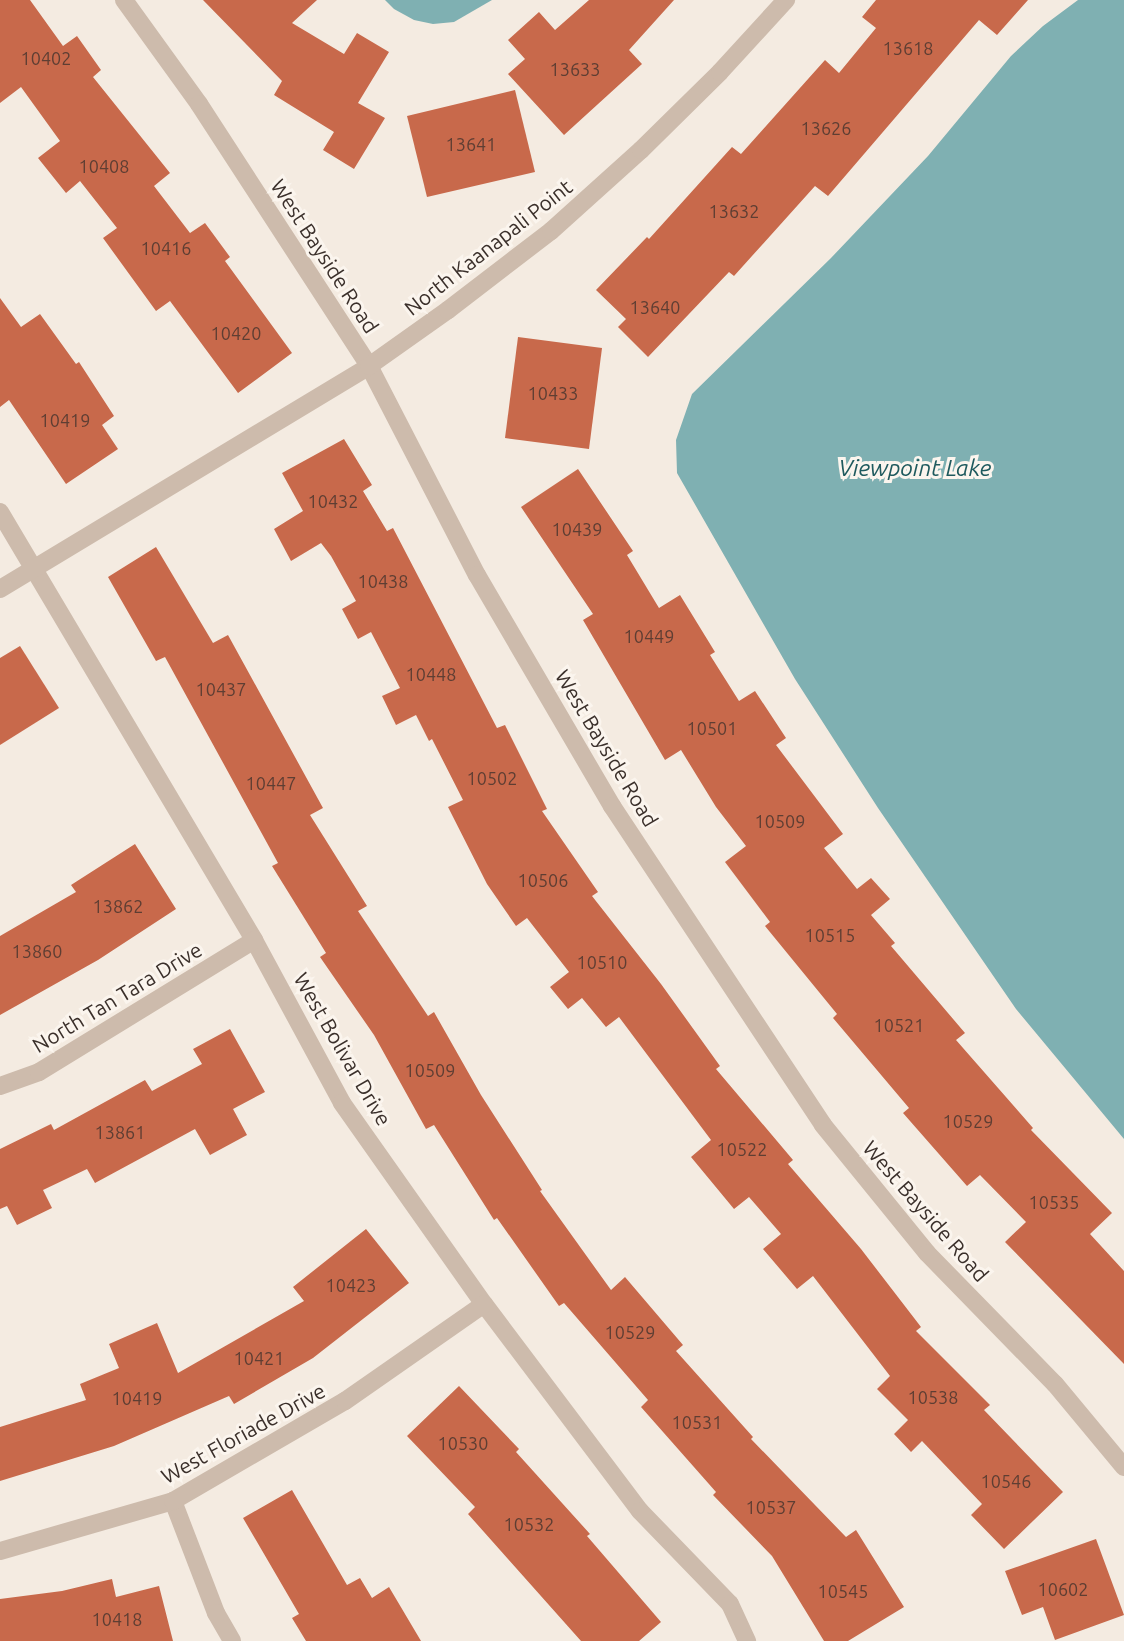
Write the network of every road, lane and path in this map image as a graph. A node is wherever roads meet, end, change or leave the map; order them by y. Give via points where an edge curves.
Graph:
1 (124, 0) edge
2 (786, 0) edge
3 (369, 366) junction
4 (0, 512) edge
5 (35, 568) junction
6 (0, 589) edge
7 (254, 940) junction
8 (0, 1086) edge
9 (484, 1304) junction
10 (1124, 1468) edge
11 (173, 1500) junction
12 (0, 1551) edge
13 (232, 1641) edge
14 (747, 1641) edge

1 - 3 street, West Bayside Road via 199,104
2 - 3 street, North Kaanapali Point via 682,111 551,231
3 - 5 street, North Kaanapali Point
3 - 10 street, West Bayside Road via 477,575 612,806 823,1125 928,1253 1055,1384
4 - 5 street, West Bolivar Drive
5 - 6 street, North Kaanapali Point
5 - 7 street, West Bolivar Drive
7 - 8 street, North Tan Tara Drive via 38,1072
7 - 9 street, West Bolivar Drive via 342,1103
9 - 11 street, West Floriade Drive via 345,1401
9 - 14 street, West Bolivar Drive via 640,1511 730,1604
11 - 12 street, West Floriade Drive
11 - 13 street via 215,1613

